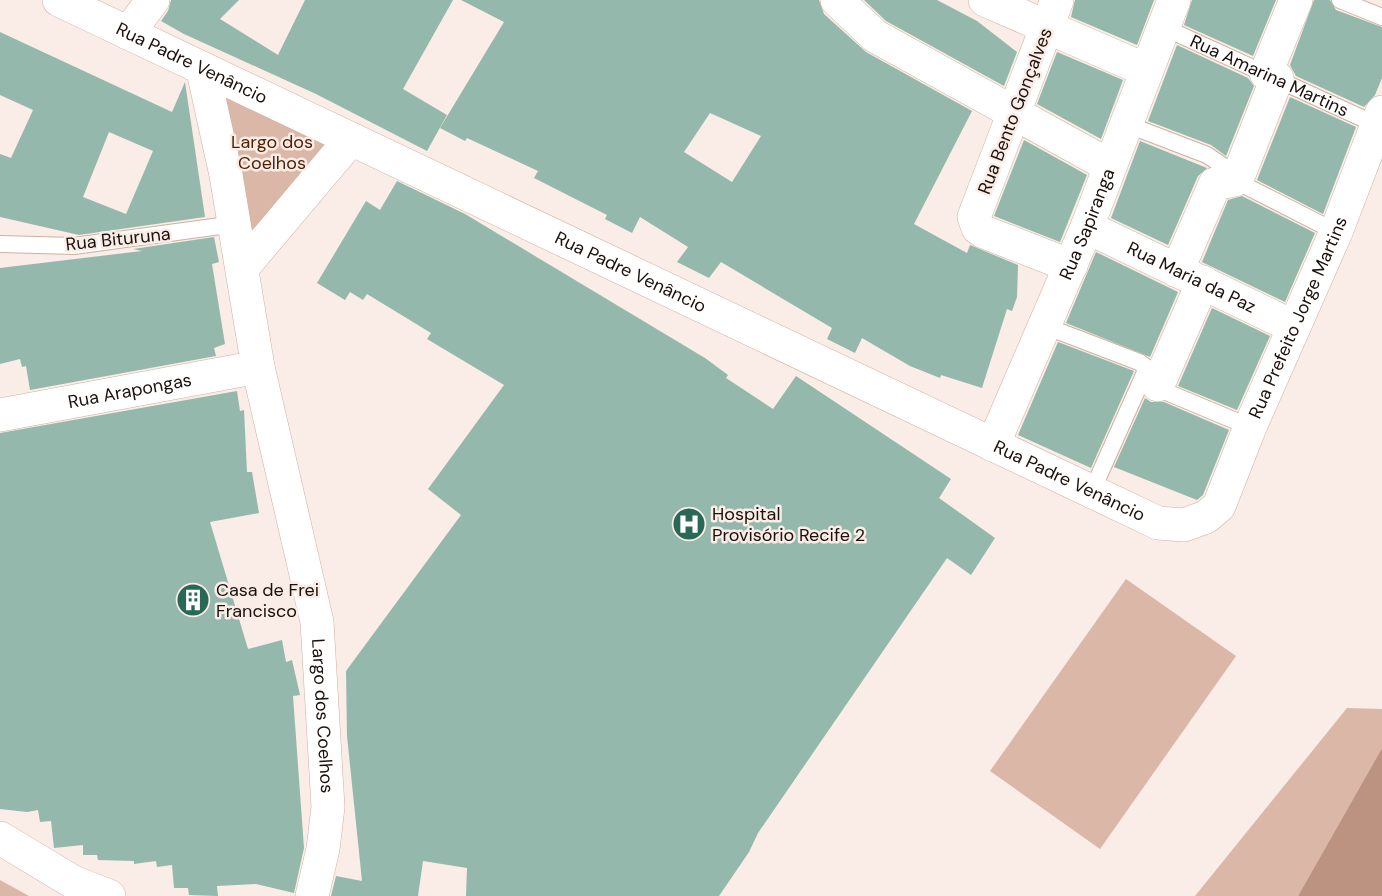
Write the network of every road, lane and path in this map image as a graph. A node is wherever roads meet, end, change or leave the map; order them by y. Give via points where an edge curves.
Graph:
1 (59, 0) edge
2 (153, 0) edge
3 (837, 0) edge
4 (985, 0) edge
5 (1296, 0) edge
6 (1340, 0) edge
7 (1053, 13) edge
8 (1169, 14) edge
9 (1382, 17) edge
10 (128, 33) junction
11 (1146, 70) junction
12 (203, 71) junction
13 (1271, 76) junction
14 (1016, 113) junction
15 (1379, 118) edge
16 (1126, 124) junction
17 (351, 139) junction
18 (1110, 166) junction
19 (1234, 180) junction
20 (235, 224) junction
21 (1087, 227) junction
22 (1336, 232) junction
23 (0, 243) edge
24 (1071, 266) junction
25 (243, 267) junction
26 (1190, 277) junction
27 (1045, 326) junction
28 (1294, 327) junction
29 (258, 367) junction
30 (1153, 377) junction
31 (0, 415) edge
32 (1250, 427) junction
33 (993, 444) junction
34 (1092, 491) junction
35 (1206, 517) joint
36 (0, 838) edge
37 (109, 896) edge
38 (312, 896) edge

1 - 10 street, Rua Padre Venâncio
2 - 10 street
3 - 14 street via 875,36
4 - 7 street
5 - 13 street
6 - 9 lane
7 - 11 street
7 - 14 street, Rua Bento Gonçalves
8 - 11 street, Rua Sapiranga
8 - 13 lane, Rua Amarina Martins
10 - 12 street, Rua Padre Venâncio
11 - 16 street, Rua Sapiranga
12 - 17 street, Rua Padre Venâncio
12 - 20 street, Largo dos Coelhos
13 - 15 lane, Rua Amarina Martins
13 - 19 street
14 - 18 street
14 - 24 street, Rua Bento Gonçalves via 975,213 975,222 984,232
15 - 22 street, Rua Prefeito Jorge Martins
16 - 18 street, Rua Sapiranga
16 - 19 lane via 1207,155
17 - 25 street
17 - 33 street, Rua Padre Venâncio
18 - 21 street, Rua Sapiranga
19 - 22 lane
19 - 26 street via 1215,184
20 - 23 lane, Rua Bituruna via 74,246
20 - 25 street, Largo dos Coelhos
21 - 24 street, Rua Sapiranga
21 - 26 street, Rua Maria da Paz
22 - 28 street, Rua Prefeito Jorge Martins
24 - 27 street, Rua Sapiranga
25 - 29 street, Largo dos Coelhos
26 - 28 street, Rua Maria da Paz
26 - 30 street
27 - 30 lane via 1139,362
27 - 33 street, Rua Sapiranga
28 - 32 street, Rua Prefeito Jorge Martins
29 - 31 street, Rua Arapongas
29 - 38 street, Largo dos Coelhos via 317,622 328,807
30 - 32 lane via 1173,395
30 - 34 lane
32 - 35 street, Rua Prefeito Jorge Martins via 1219,506
33 - 34 street, Rua Padre Venâncio
34 - 35 street, Rua Padre Venâncio via 1158,524 1184,525
36 - 37 street via 73,882

